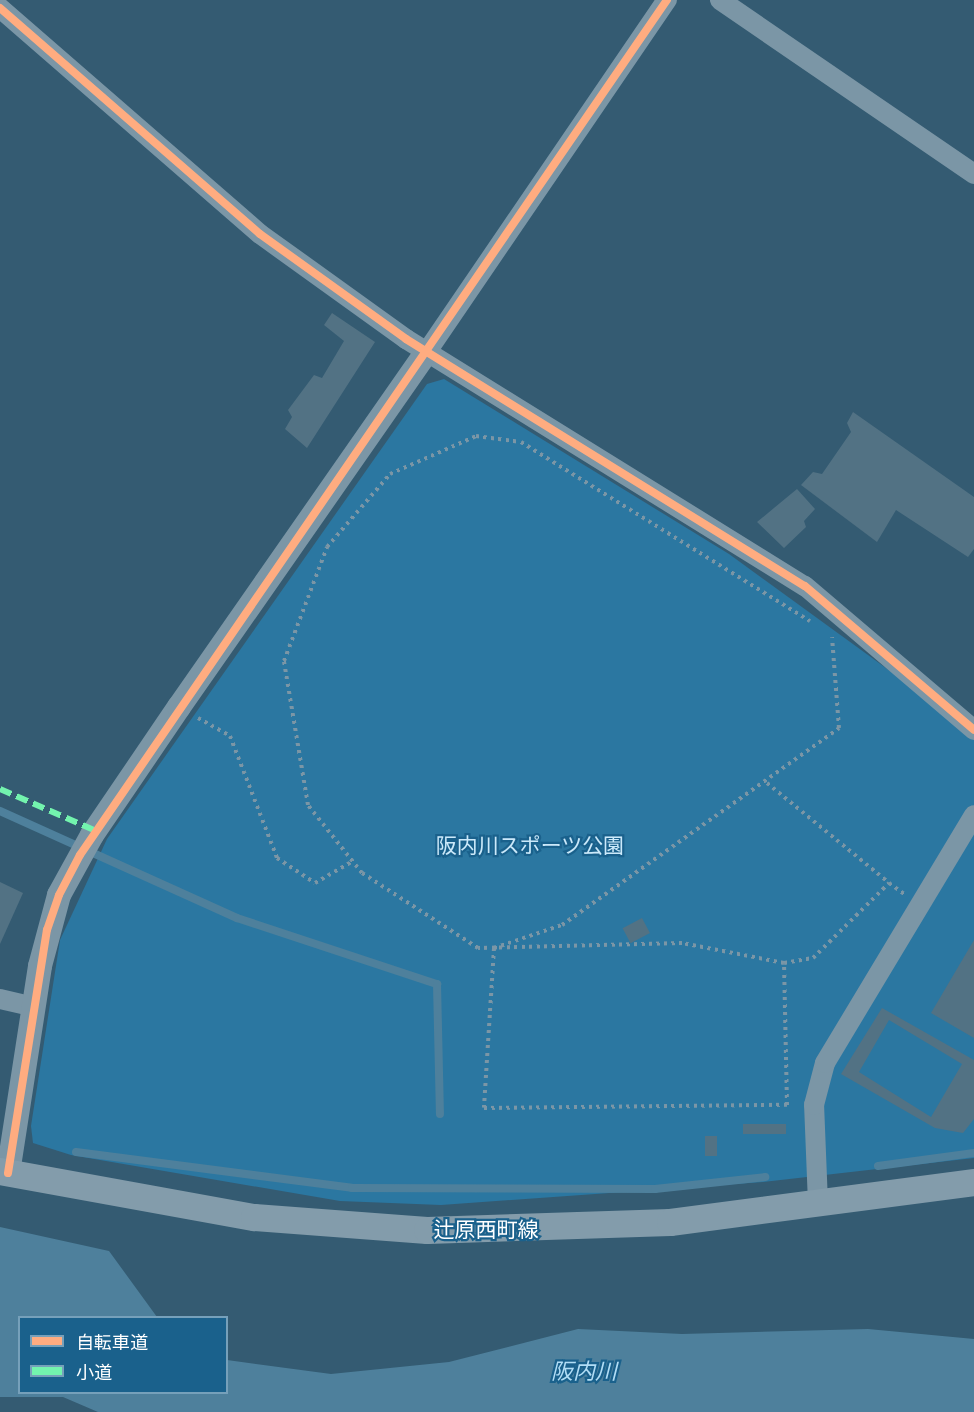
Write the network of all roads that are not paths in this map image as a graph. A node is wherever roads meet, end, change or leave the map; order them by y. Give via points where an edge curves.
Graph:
1 (667, 0) edge
2 (720, 0) edge
3 (0, 8) edge
4 (974, 174) edge
5 (428, 350) junction
6 (974, 730) edge
7 (974, 815) edge
8 (0, 999) edge
9 (34, 1007) junction
10 (4, 1172) edge
11 (974, 1182) edge
12 (818, 1203) junction

1 - 5 street
2 - 4 street
3 - 5 street via 260,234
5 - 6 street via 805,586
5 - 9 street via 86,845 59,895 48,930
7 - 12 street via 825,1063 814,1105
8 - 9 street
9 - 10 street
10 - 12 main road, 辻原西町線 via 254,1217 427,1230 603,1227
11 - 12 main road, 辻原西町線

